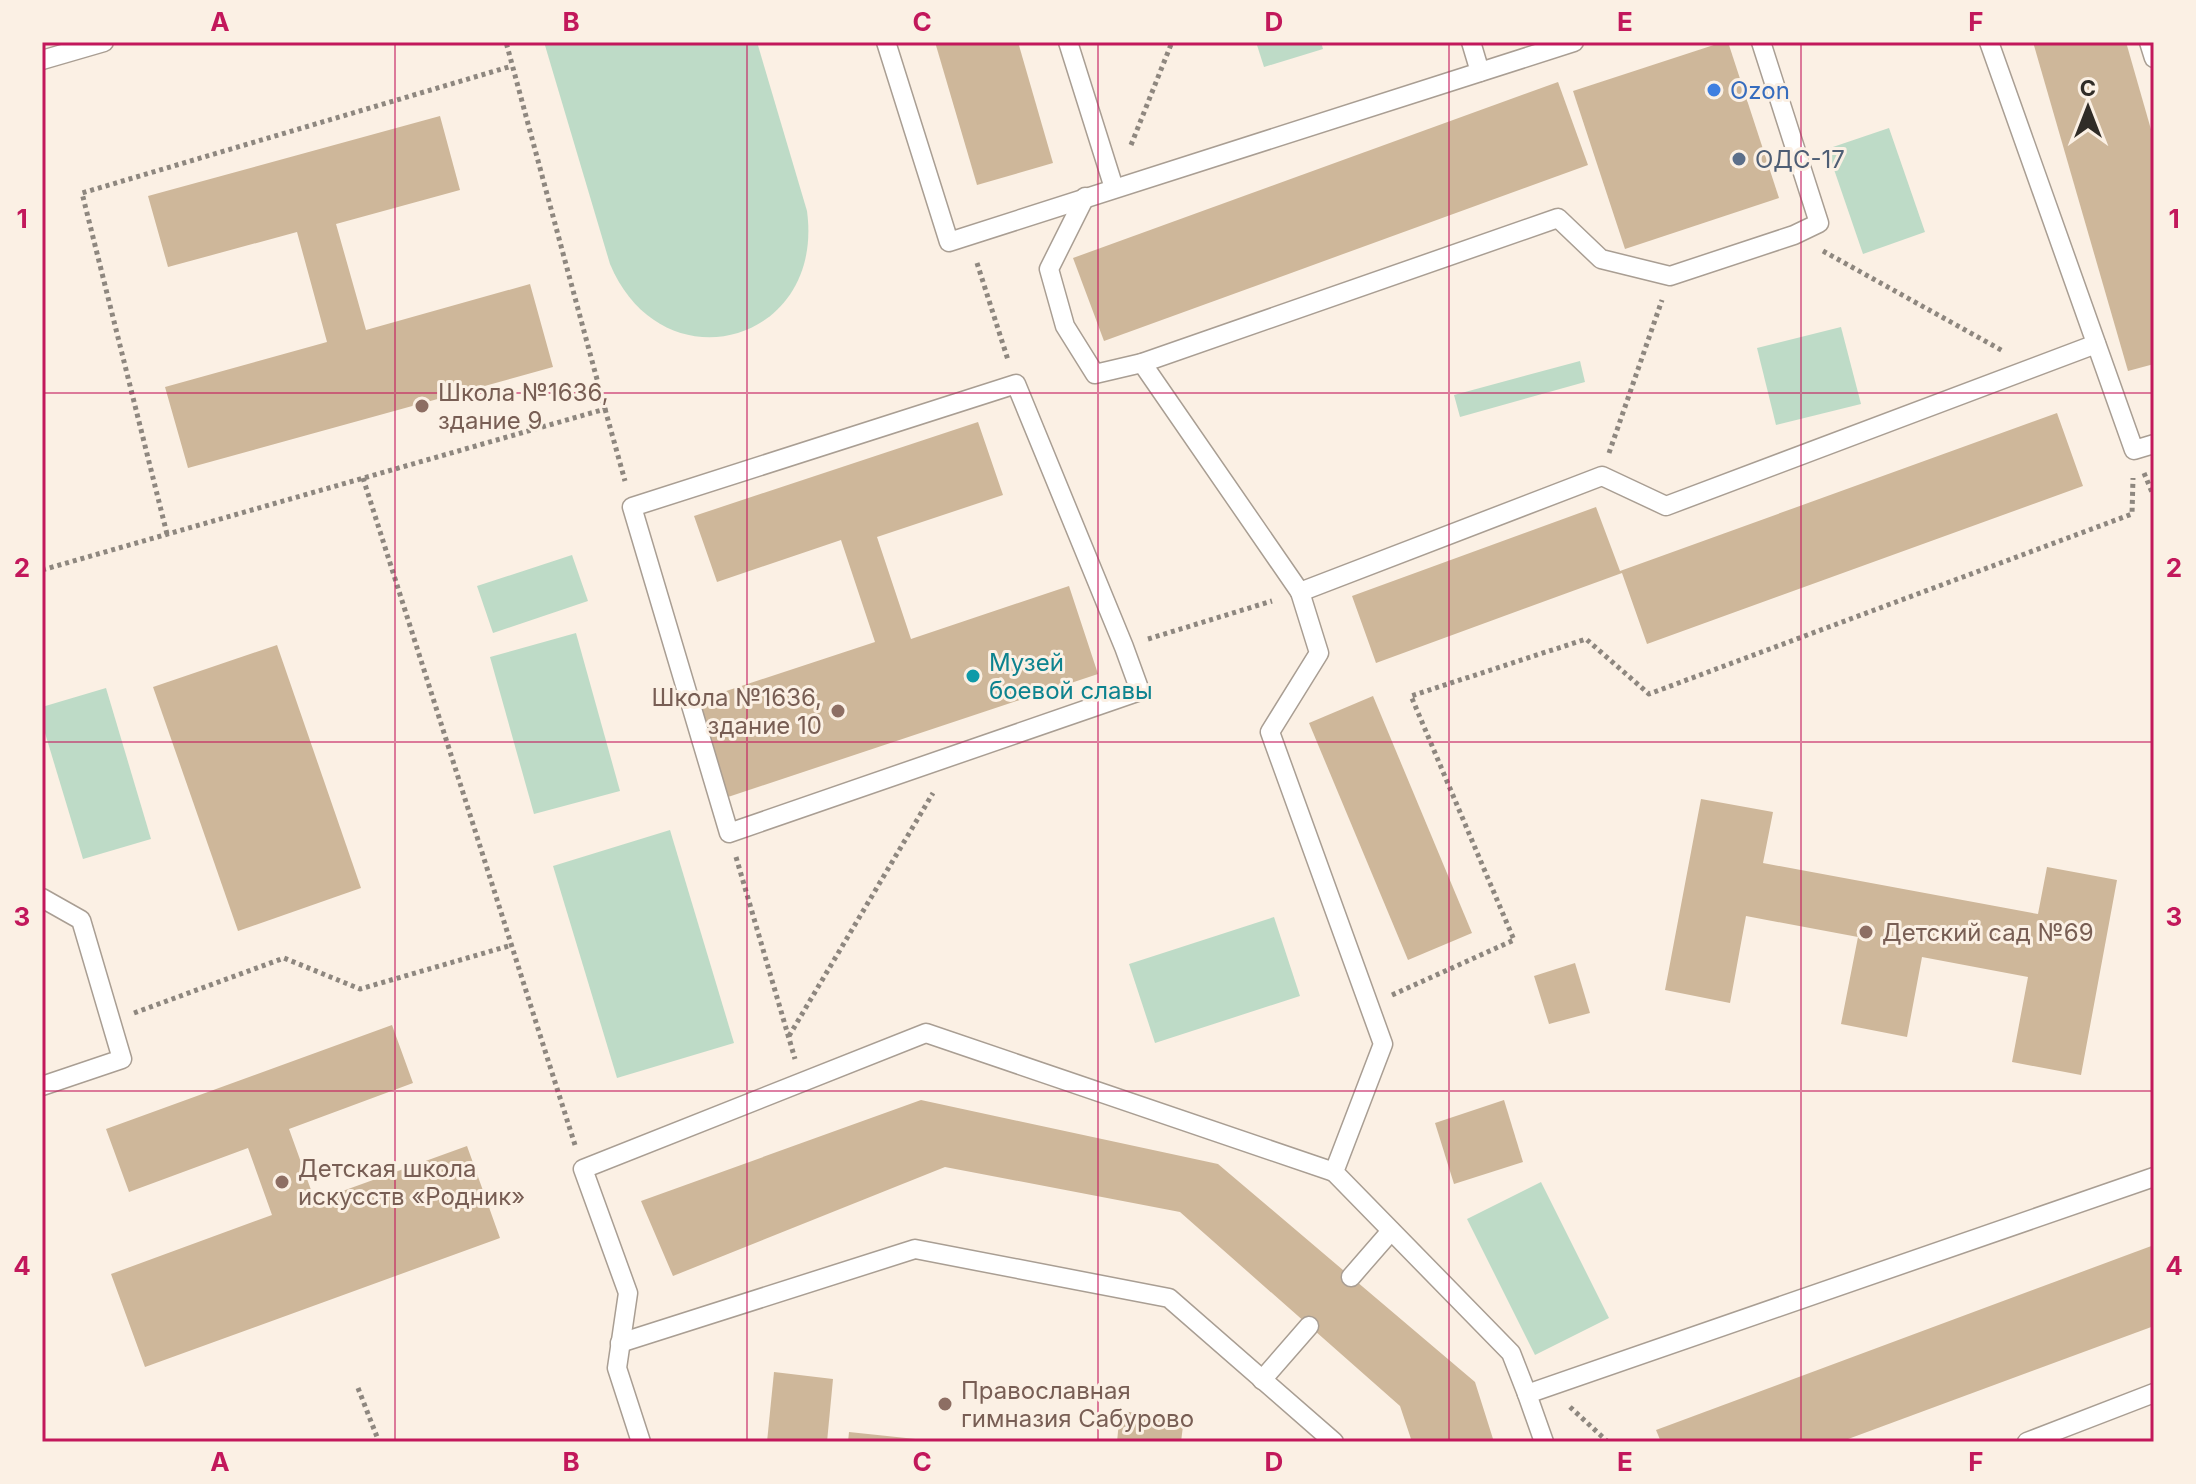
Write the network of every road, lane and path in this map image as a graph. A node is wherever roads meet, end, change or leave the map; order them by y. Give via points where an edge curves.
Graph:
1 (104, 42) edge
2 (506, 42) edge
3 (886, 42) edge
4 (1068, 42) edge
5 (1172, 42) edge
6 (1471, 42) edge
7 (1574, 42) edge
8 (1761, 42) edge
9 (1989, 42) edge
10 (2149, 42) edge
11 (2154, 58) edge
12 (42, 60) edge
13 (512, 66) junction
14 (1480, 72) junction
15 (1114, 188) junction
16 (1085, 197) junction
17 (1794, 235) junction
18 (968, 236) junction
19 (1670, 276) junction
20 (2096, 344) junction
21 (1142, 363) junction
22 (2035, 369) junction
23 (1016, 384) junction
24 (605, 409) junction
25 (2154, 444) edge
26 (2134, 450) junction
27 (1602, 476) junction
28 (363, 478) junction
29 (2154, 497) edge
30 (632, 507) junction
31 (167, 534) junction
32 (42, 570) edge
33 (1300, 592) junction
34 (1124, 647) junction
35 (954, 757) junction
36 (729, 833) junction
37 (42, 898) edge
38 (512, 945) junction
39 (1369, 1006) junction
40 (111, 1021) junction
41 (789, 1036) junction
42 (802, 1082) junction
43 (42, 1086) edge
44 (583, 1169) junction
45 (1334, 1172) junction
46 (2154, 1177) edge
47 (1391, 1231) junction
48 (1351, 1277) dead end
49 (1309, 1326) dead end
50 (620, 1343) junction
51 (1262, 1380) junction
52 (1549, 1387) junction
53 (358, 1388) dead end
54 (2154, 1393) edge
55 (1527, 1394) junction
56 (379, 1442) edge
57 (641, 1442) edge
58 (1334, 1442) edge
59 (1544, 1442) edge
60 (1608, 1442) edge
61 (2027, 1442) edge

1 - 12 lane
2 - 13 path
3 - 18 lane via 949,242
4 - 15 lane
5 - 15 path
6 - 14 lane
7 - 14 lane
8 - 17 lane via 1819,223
9 - 20 lane
10 - 11 lane
13 - 24 path
13 - 31 path via 82,193
14 - 15 lane
15 - 16 lane
16 - 18 lane
16 - 21 lane via 1049,269 1065,326 1095,374
17 - 19 lane
17 - 22 path
18 - 23 path
19 - 21 lane via 1601,259 1558,218
19 - 27 path
20 - 22 lane
20 - 26 lane
21 - 33 lane
22 - 27 lane via 1666,506
23 - 30 lane
23 - 34 lane
24 - 28 path
24 - 30 path
25 - 26 lane
26 - 29 path
26 - 39 path via 2132,514 1649,694 1586,639 1411,696 1514,940
27 - 33 lane
28 - 31 path
28 - 38 path
30 - 36 lane
31 - 32 path
33 - 34 path
33 - 39 lane via 1319,653 1270,732
34 - 35 lane via 1140,691
35 - 36 lane
35 - 41 path
36 - 41 path
37 - 40 lane via 81,920
38 - 40 path via 360,989 284,958
38 - 44 path
39 - 45 lane via 1383,1044
40 - 43 lane via 122,1059
41 - 42 path
42 - 44 lane
42 - 45 lane via 926,1033
44 - 50 lane via 628,1293
45 - 47 lane
46 - 52 lane
47 - 48 lane
47 - 55 lane via 1511,1353
49 - 51 lane
50 - 51 lane via 915,1249 1169,1298
50 - 57 lane via 617,1368
51 - 58 lane
52 - 55 lane
52 - 60 path
53 - 56 path
54 - 61 lane
55 - 59 lane

